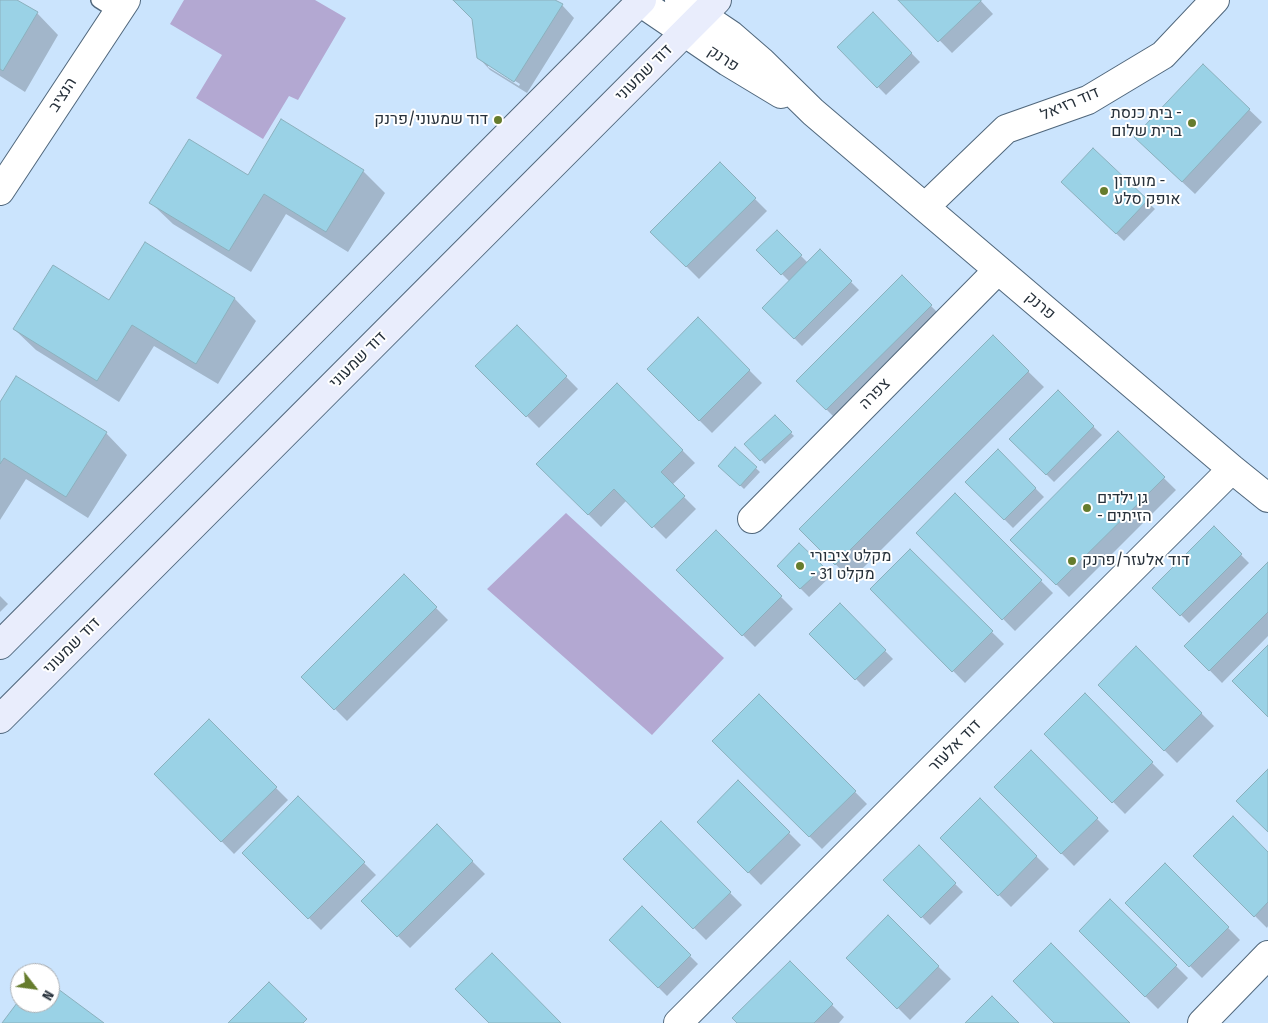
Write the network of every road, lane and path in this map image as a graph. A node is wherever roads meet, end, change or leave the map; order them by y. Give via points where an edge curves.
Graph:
1 (679, 0) edge
2 (1214, 0) edge
3 (639, 1) edge
4 (114, 4) edge
5 (701, 16) edge
6 (0, 191) edge
7 (925, 207) junction
8 (998, 270) junction
9 (1232, 469) junction
10 (1268, 498) edge
11 (752, 519) dead end
12 (0, 645) edge
13 (0, 719) edge
14 (1268, 956) edge
15 (678, 1023) edge
16 (1202, 1023) edge

1 - 5 street, פרנק
2 - 7 street, דוד רזיאל via 1163,55 1088,100 1006,129
3 - 5 street, פרנק
3 - 12 main road
4 - 6 street, הנציב
5 - 7 street, פרנק via 728,62 813,112
5 - 13 main road, דוד שמעוני
7 - 8 street, פרנק
8 - 9 street, פרנק
8 - 11 street, צפרה
9 - 10 street, פרנק
9 - 15 street, דוד אלעזר
14 - 16 street

